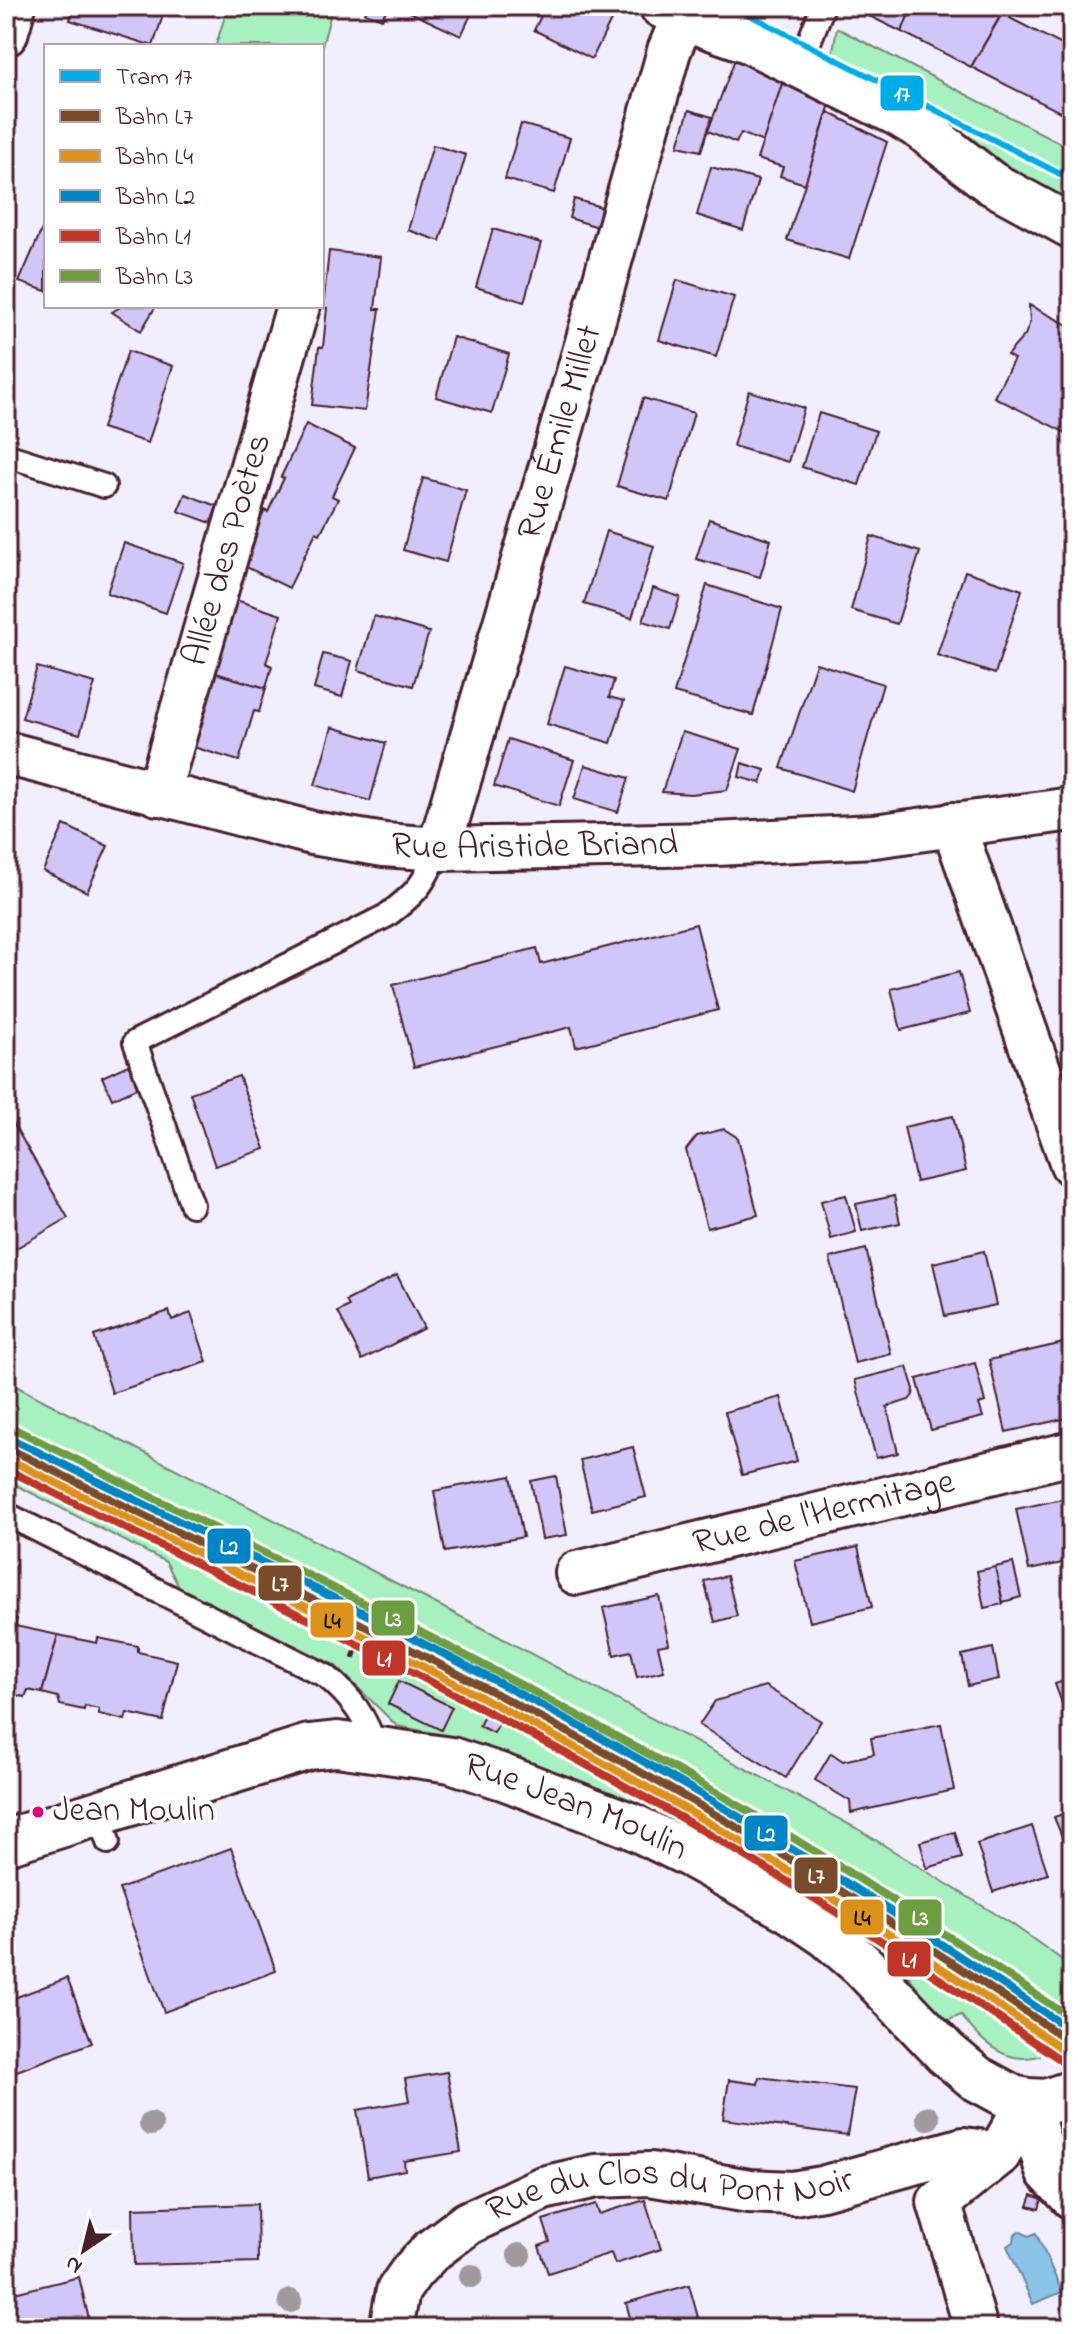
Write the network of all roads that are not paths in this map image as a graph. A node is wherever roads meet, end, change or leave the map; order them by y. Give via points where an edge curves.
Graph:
1 (14, 6) edge
2 (823, 6) edge
3 (672, 12) edge
4 (6, 34) edge
5 (800, 65) junction
6 (1072, 227) edge
7 (297, 308) edge
8 (6, 455) edge
9 (104, 486) dead end
10 (6, 753) edge
11 (158, 794) junction
12 (1072, 809) edge
13 (953, 824) junction
14 (439, 849) junction
15 (1072, 1164) edge
16 (192, 1205) dead end
17 (1072, 1453) edge
18 (6, 1514) edge
19 (577, 1573) dead end
20 (376, 1750) junction
21 (101, 1818) junction
22 (6, 1842) edge
23 (6, 1873) edge
24 (1072, 2093) edge
25 (1028, 2101) junction
26 (999, 2154) junction
27 (1072, 2197) edge
28 (383, 2325) edge
29 (976, 2328) edge

1 - 4 street
2 - 5 lane
3 - 5 street
3 - 14 street, Rue Émile Millet via 669,51
5 - 6 street via 911,122 991,183
7 - 11 street, Allée des Poètes
8 - 9 lane
10 - 11 street, Rue Aristide Briand
11 - 14 street, Rue Aristide Briand via 312,833
12 - 13 street, Rue Aristide Briand
13 - 14 street, Rue Aristide Briand via 874,836 730,844
13 - 15 street
14 - 16 lane via 414,896 386,916 135,1042
17 - 19 street, Rue de l'Hermitage
18 - 20 lane via 326,1676 365,1719
20 - 21 street, Rue Jean Moulin via 337,1744 309,1747
20 - 25 street, Rue Jean Moulin via 476,1767 598,1812 689,1854 827,1935 960,2066 994,2089
21 - 22 street, Rue Jean Moulin
21 - 23 street, Rue Jean Moulin
24 - 25 street, Rue Jean Moulin via 1046,2102
25 - 26 street
25 - 27 street via 1047,2171
26 - 28 street, Rue du Clos du Pont Noir via 964,2149 793,2193 650,2174 568,2181 509,2202 448,2237 412,2271
26 - 29 street via 939,2202

